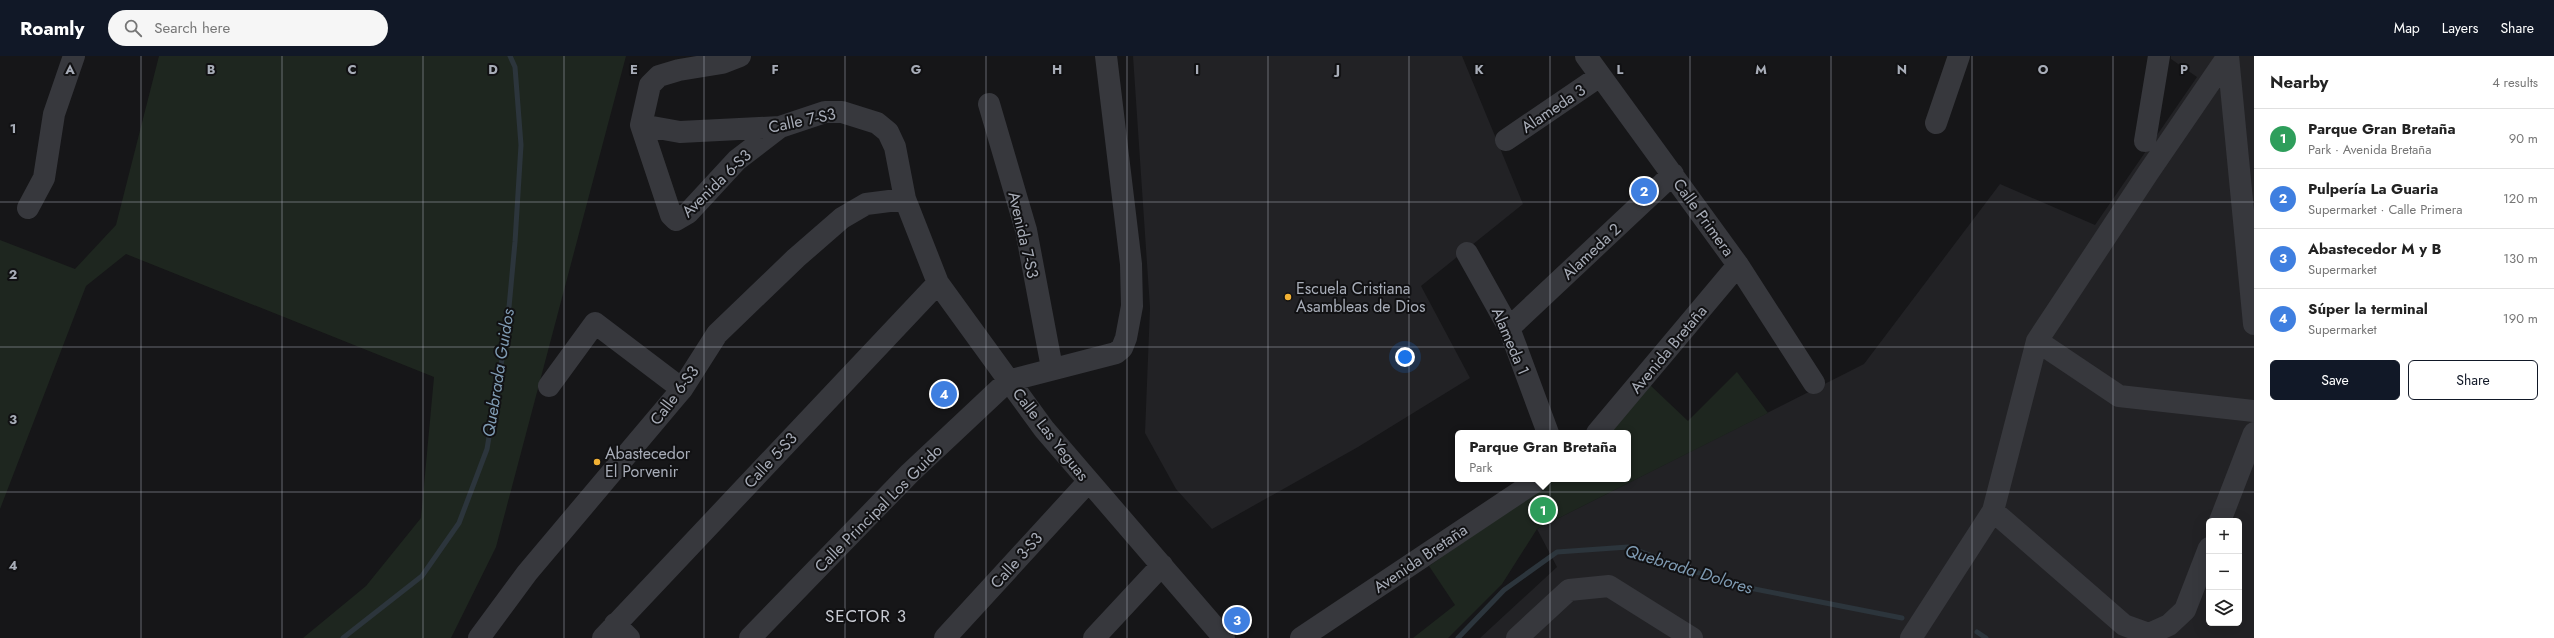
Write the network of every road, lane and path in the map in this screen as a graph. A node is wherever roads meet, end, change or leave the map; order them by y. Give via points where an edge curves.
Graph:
1 (74, 56) edge
2 (740, 56) edge
3 (1106, 56) edge
4 (1586, 56) edge
5 (1959, 56) edge
6 (2159, 56) edge
7 (2228, 56) edge
8 (1600, 76) junction
9 (989, 104) dead end
10 (1936, 123) dead end
11 (641, 125) junction
12 (780, 127) junction
13 (1506, 140) dead end
14 (2145, 141) dead end
15 (1673, 174) junction
16 (904, 199) junction
17 (28, 208) dead end
18 (1467, 253) dead end
19 (1738, 265) junction
20 (938, 283) junction
21 (2254, 324) edge
22 (1508, 328) junction
23 (2037, 341) junction
24 (1052, 368) junction
25 (1008, 381) junction
26 (1814, 383) dead end
27 (549, 386) dead end
28 (682, 389) junction
29 (2254, 411) edge
30 (1547, 430) edge
31 (1600, 430) edge
32 (2254, 433) edge
33 (1088, 482) junction
34 (1535, 482) edge
35 (1993, 511) junction
36 (2221, 518) edge
37 (2207, 554) edge
38 (1162, 565) junction
39 (616, 633) edge
40 (479, 638) edge
41 (750, 638) edge
42 (945, 638) edge
43 (1094, 638) edge
44 (1224, 638) edge
45 (1301, 638) edge
46 (1517, 638) edge
47 (1692, 638) edge
48 (1911, 638) edge

1 - 17 street via 54,114 44,178
2 - 11 street via 722,63 659,76 650,85
3 - 24 street, Calle Las Yeguas via 1131,264 1132,306 1126,338 1122,348 1116,353
4 - 8 street, Calle Primera
5 - 10 street
6 - 14 street
7 - 21 street
7 - 23 street
8 - 13 street, Alameda 3
8 - 15 street, Calle Primera
9 - 24 street, Avenida 7-S3 via 1026,230
11 - 12 street, Calle 7-S3 via 680,132
11 - 12 street, Avenida 6-S3 via 671,215 676,220 688,213 737,160
12 - 16 street, Calle 7-S3 via 825,112 842,112 877,123 888,132 895,147
15 - 19 street, Calle Primera
15 - 22 street, Alameda 2
16 - 20 street, Calle 7-S3
16 - 28 street, Calle 6-S3 via 866,204 842,218 717,334
18 - 22 street, Alameda 1
19 - 26 street, Calle Primera
19 - 31 street, Avenida Bretaña
20 - 25 street, Calle 7-S3
20 - 39 street, Calle 5-S3
22 - 30 street, Alameda 1
23 - 29 street via 2118,396
23 - 35 street
24 - 25 street, Calle Las Yeguas
25 - 33 street, Calle Las Yeguas via 1044,430
25 - 41 street, Calle Principal Los Guido via 910,473
27 - 28 street via 595,322
28 - 40 street, Calle 6-S3 via 527,573
32 - 36 street
33 - 38 street, Calle Las Yeguas
33 - 42 street, Calle 3-S3
34 - 45 street, Avenida Bretaña
35 - 37 street via 2124,625 2148,634 2169,624 2184,610
35 - 48 street
38 - 43 street
38 - 44 street, Calle Las Yeguas
46 - 47 street via 1569,590 1608,586

